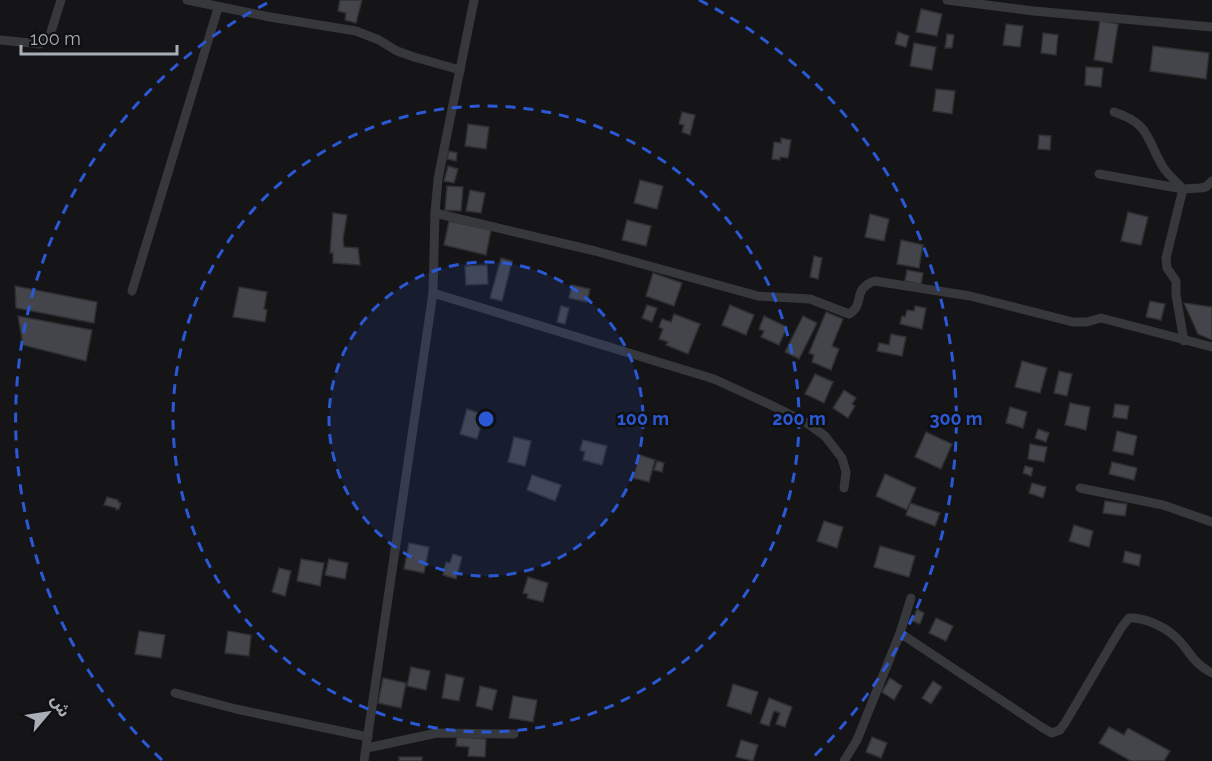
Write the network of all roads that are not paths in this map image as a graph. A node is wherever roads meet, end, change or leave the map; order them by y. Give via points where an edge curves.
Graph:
1 (61, 0) edge
2 (187, 0) edge
3 (474, 0) edge
4 (947, 0) edge
5 (218, 8) junction
6 (1212, 27) edge
7 (0, 40) edge
8 (460, 70) junction
9 (1114, 112) dead end
10 (1099, 174) dead end
11 (1212, 181) edge
12 (1183, 189) junction
13 (435, 213) junction
14 (132, 291) dead end
15 (433, 292) junction
16 (1184, 341) junction
17 (1212, 347) edge
18 (844, 488) dead end
19 (1080, 488) dead end
20 (1212, 522) edge
21 (911, 598) dead end
22 (900, 633) junction
23 (1212, 673) edge
24 (176, 693) dead end
25 (514, 734) dead end
26 (368, 737) junction
27 (367, 748) junction
28 (364, 761) edge
29 (844, 761) edge

1 - 7 street via 46,42
2 - 5 street
3 - 8 street
4 - 6 street
5 - 8 street via 356,31 397,51
5 - 14 street
8 - 13 street
9 - 12 street via 1146,131 1163,168
10 - 12 street
11 - 12 street via 1200,188
12 - 16 street via 1166,258 1167,268 1176,281
13 - 15 street
13 - 16 street via 758,296 810,299 849,314 865,284 875,281 970,296 1073,322 1101,318
15 - 18 street via 714,380 773,406 825,436 842,458 846,472
15 - 26 street
16 - 17 street
19 - 20 street via 1163,505
21 - 22 street
22 - 23 street via 1052,733 1065,723 1129,618 1172,634 1200,667
22 - 29 street via 857,740
24 - 26 street
25 - 27 street via 437,733
26 - 27 street
27 - 28 street

